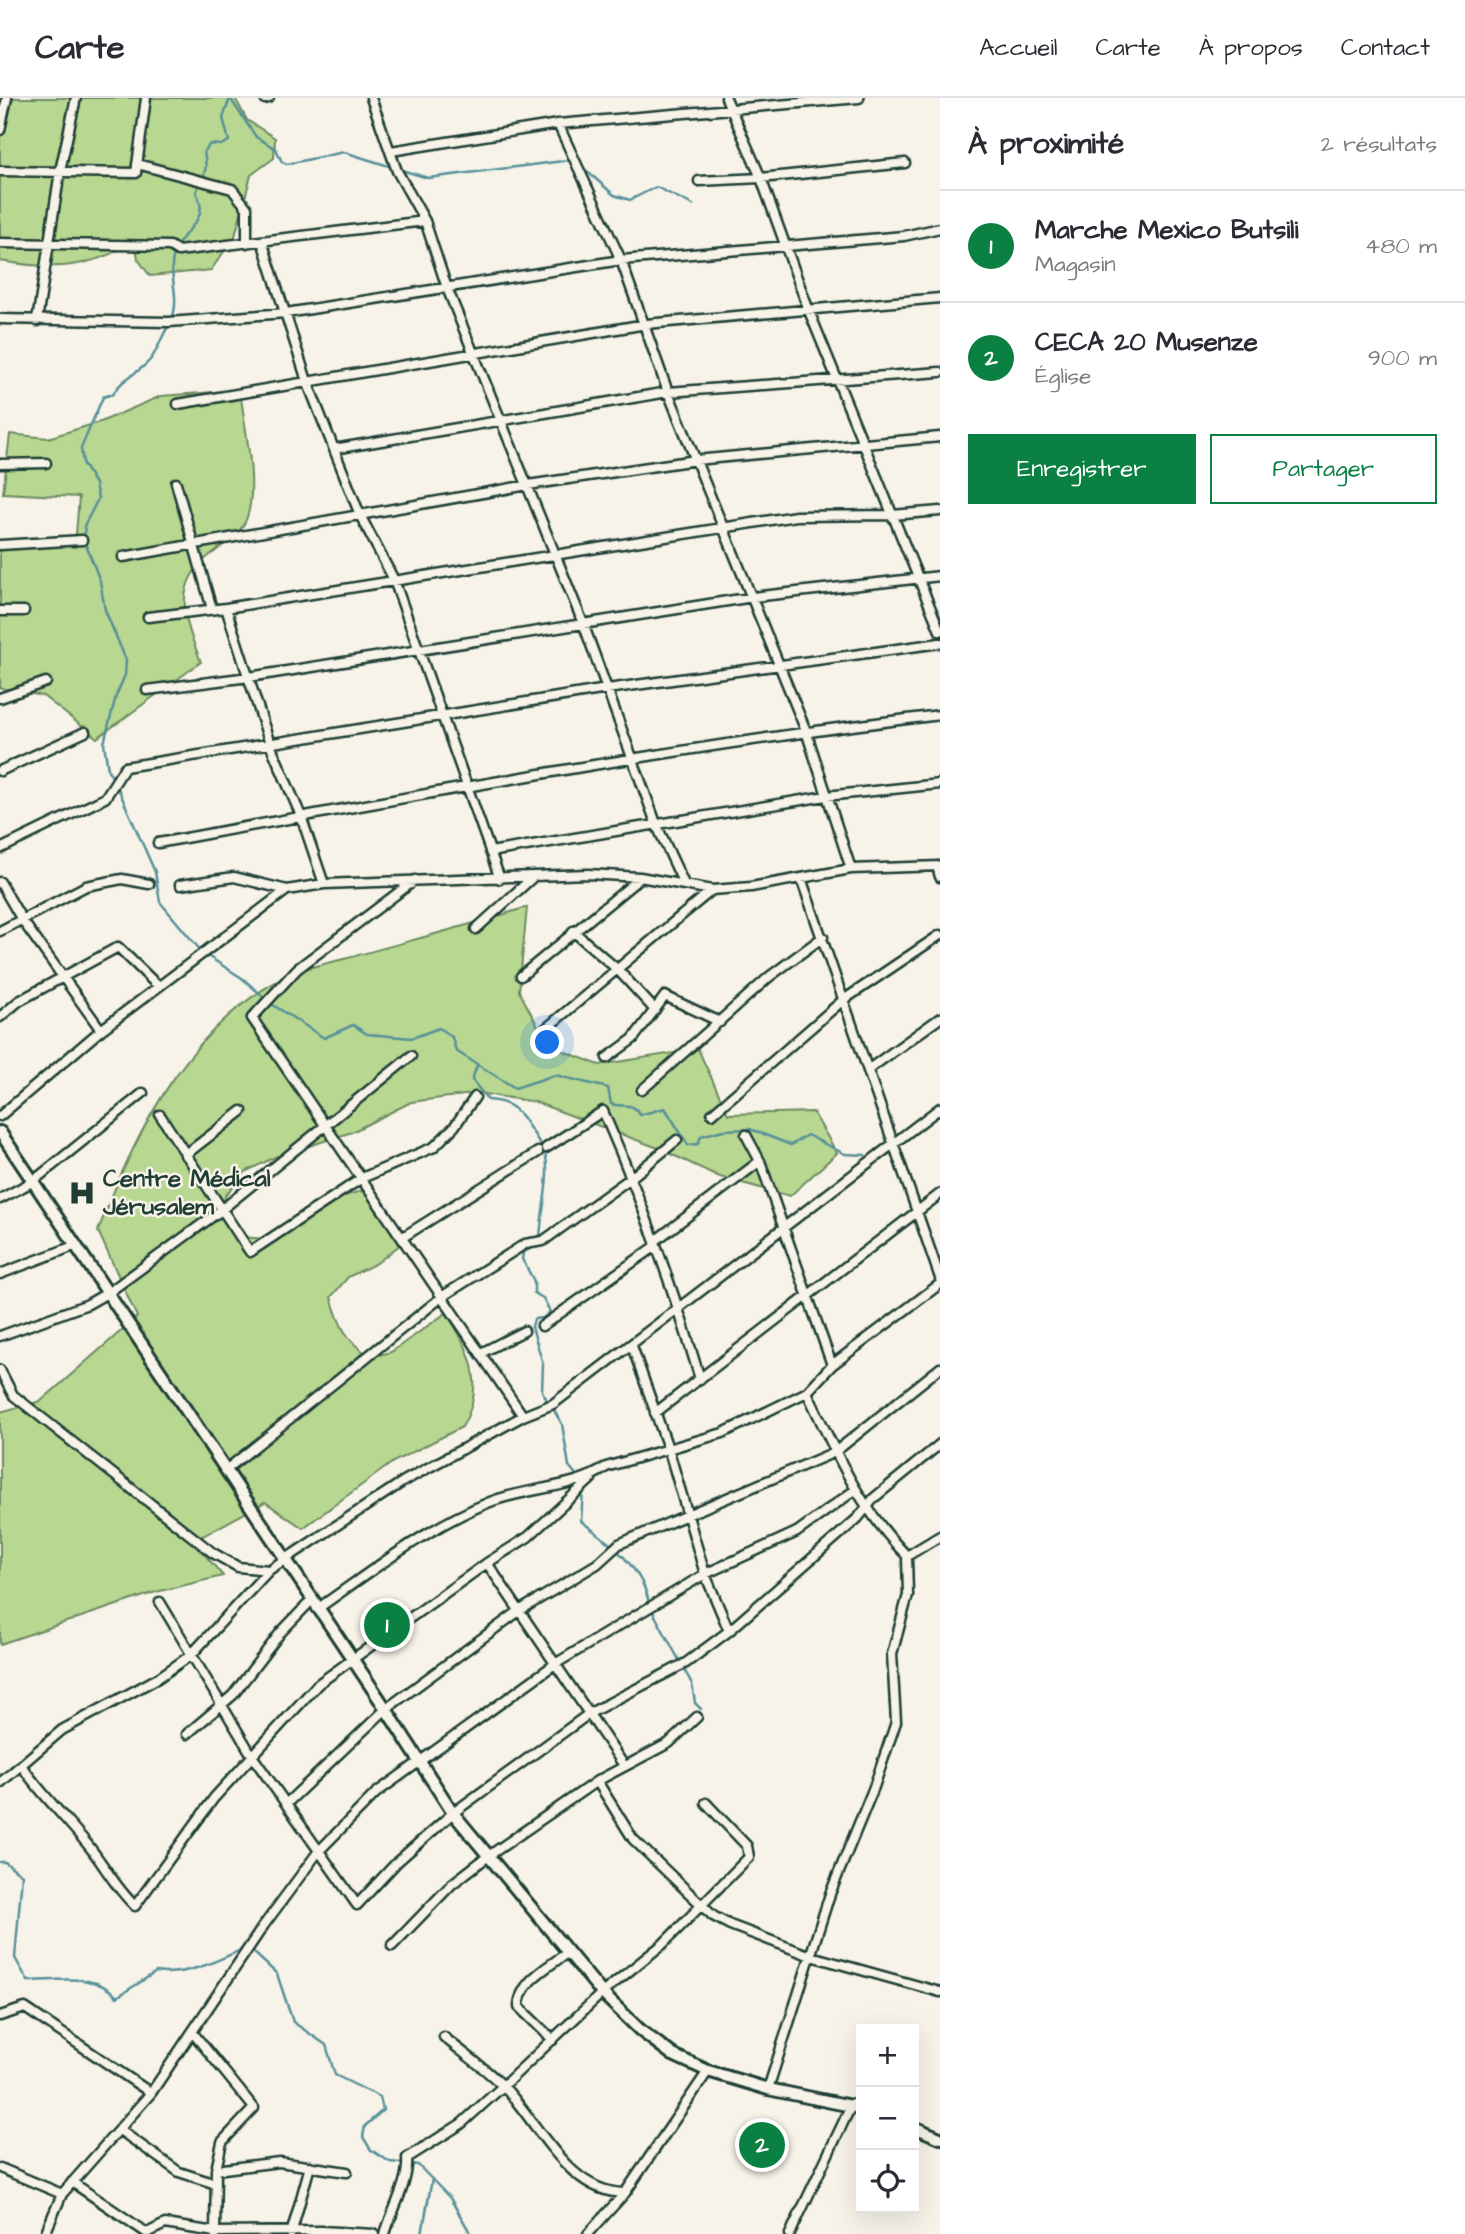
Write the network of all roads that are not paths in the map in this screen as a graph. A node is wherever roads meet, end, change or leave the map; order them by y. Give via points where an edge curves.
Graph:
1 (7, 98) edge
2 (76, 98) edge
3 (146, 98) edge
4 (370, 98) edge
5 (726, 98) edge
6 (859, 98) edge
7 (731, 111) junction
8 (558, 124) junction
9 (0, 130) edge
10 (391, 151) junction
11 (905, 163) dead end
12 (137, 164) junction
13 (0, 171) edge
14 (60, 171) junction
15 (761, 178) junction
16 (699, 181) dead end
17 (425, 221) junction
18 (940, 228) edge
19 (262, 241) junction
20 (0, 243) edge
21 (247, 243) junction
22 (51, 244) junction
23 (785, 244) junction
24 (621, 260) junction
25 (447, 288) junction
26 (940, 298) edge
27 (809, 311) junction
28 (286, 313) junction
29 (0, 319) edge
30 (37, 321) junction
31 (646, 324) junction
32 (474, 353) junction
33 (940, 372) edge
34 (839, 379) junction
35 (307, 381) junction
36 (668, 391) junction
37 (178, 404) dead end
38 (501, 421) junction
39 (940, 437) edge
40 (863, 444) junction
41 (334, 449) junction
42 (696, 460) junction
43 (46, 463) dead end
44 (0, 464) edge
45 (176, 483) dead end
46 (527, 485) junction
47 (940, 510) edge
48 (360, 515) junction
49 (892, 515) junction
50 (724, 526) junction
51 (82, 540) dead end
52 (0, 545) edge
53 (194, 547) junction
54 (556, 553) junction
55 (123, 557) dead end
56 (940, 576) edge
57 (918, 577) junction
58 (394, 580) junction
59 (753, 597) junction
60 (226, 608) junction
61 (212, 609) junction
62 (0, 611) edge
63 (24, 611) dead end
64 (148, 617) dead end
65 (583, 623) junction
66 (940, 631) edge
67 (940, 643) edge
68 (420, 649) junction
69 (779, 663) junction
70 (249, 677) junction
71 (46, 682) dead end
72 (607, 689) junction
73 (147, 690) dead end
74 (0, 698) edge
75 (940, 715) edge
76 (440, 717) junction
77 (806, 731) junction
78 (85, 732) dead end
79 (270, 744) junction
80 (632, 759) junction
81 (0, 771) edge
82 (940, 784) edge
83 (466, 788) junction
84 (826, 796) junction
85 (301, 816) junction
86 (657, 826) junction
87 (158, 843) dead end
88 (0, 849) edge
89 (490, 852) junction
90 (938, 866) edge
91 (851, 869) junction
92 (534, 877) junction
93 (640, 877) junction
94 (940, 877) edge
95 (802, 878) junction
96 (500, 879) junction
97 (415, 880) junction
98 (0, 881) edge
99 (149, 884) dead end
100 (324, 884) junction
101 (684, 884) junction
102 (180, 885) dead end
103 (287, 890) junction
104 (712, 890) junction
105 (22, 920) junction
106 (476, 929) dead end
107 (0, 931) edge
108 (573, 931) junction
109 (940, 935) edge
110 (823, 937) junction
111 (618, 970) junction
112 (521, 976) dead end
113 (63, 979) junction
114 (158, 986) junction
115 (842, 1001) junction
116 (654, 1010) junction
117 (0, 1017) edge
118 (940, 1018) edge
119 (720, 1022) junction
120 (101, 1030) junction
121 (543, 1031) dead end
122 (411, 1056) dead end
123 (607, 1058) dead end
124 (869, 1069) junction
125 (642, 1090) dead end
126 (143, 1093) dead end
127 (475, 1097) dead end
128 (940, 1108) edge
129 (242, 1111) dead end
130 (712, 1114) dead end
131 (160, 1115) dead end
132 (0, 1116) edge
133 (326, 1126) junction
134 (0, 1132) edge
135 (746, 1135) dead end
136 (677, 1140) dead end
137 (894, 1145) junction
138 (185, 1155) junction
139 (760, 1161) junction
140 (632, 1177) junction
141 (362, 1178) junction
142 (32, 1182) junction
143 (940, 1194) edge
144 (0, 1199) edge
145 (220, 1211) junction
146 (918, 1212) junction
147 (783, 1226) junction
148 (403, 1237) junction
149 (655, 1244) junction
150 (74, 1246) junction
151 (0, 1274) edge
152 (940, 1278) edge
153 (940, 1284) edge
154 (109, 1292) junction
155 (443, 1296) junction
156 (808, 1296) junction
157 (679, 1308) junction
158 (542, 1326) dead end
159 (524, 1331) dead end
160 (0, 1336) edge
161 (632, 1346) junction
162 (481, 1353) junction
163 (832, 1365) junction
164 (940, 1368) edge
165 (0, 1370) edge
166 (700, 1379) junction
167 (807, 1392) junction
168 (655, 1413) junction
169 (523, 1416) junction
170 (940, 1444) edge
171 (668, 1451) junction
172 (835, 1452) junction
173 (227, 1469) junction
174 (591, 1479) junction
175 (855, 1490) junction
176 (866, 1508) junction
177 (686, 1514) junction
178 (940, 1536) edge
179 (908, 1556) junction
180 (287, 1560) junction
181 (487, 1563) junction
182 (269, 1570) junction
183 (705, 1574) junction
184 (160, 1602) dead end
185 (314, 1605) junction
186 (519, 1611) junction
187 (729, 1631) junction
188 (191, 1654) junction
189 (351, 1659) junction
190 (555, 1664) junction
191 (222, 1706) junction
192 (386, 1709) junction
193 (590, 1713) junction
194 (697, 1717) dead end
195 (187, 1734) dead end
196 (253, 1757) junction
197 (421, 1762) junction
198 (623, 1764) junction
199 (21, 1765) junction
200 (597, 1781) junction
201 (0, 1783) edge
202 (706, 1803) dead end
203 (286, 1804) junction
204 (453, 1814) junction
205 (318, 1852) junction
206 (487, 1857) junction
207 (701, 1906) junction
208 (392, 1946) dead end
209 (568, 1952) junction
210 (811, 1956) junction
211 (940, 1992) edge
212 (602, 1993) junction
213 (0, 2016) edge
214 (193, 2033) junction
215 (444, 2037) dead end
216 (553, 2040) junction
217 (708, 2071) junction
218 (503, 2086) junction
219 (768, 2089) junction
220 (151, 2093) junction
221 (856, 2106) edge
222 (919, 2129) edge
223 (121, 2131) junction
224 (940, 2138) edge
225 (310, 2166) junction
226 (0, 2168) edge
227 (216, 2170) junction
228 (347, 2172) dead end
229 (72, 2182) junction
230 (216, 2184) junction
231 (625, 2193) junction
232 (62, 2194) junction
233 (215, 2233) edge
234 (45, 2234) edge
235 (291, 2234) edge
236 (374, 2234) edge
237 (385, 2234) edge
238 (588, 2234) edge
239 (790, 2234) edge

1 - 9 street
2 - 14 street
3 - 12 street
4 - 10 street
5 - 7 street
6 - 7 street
7 - 8 street
7 - 15 street
8 - 10 street
8 - 24 street
10 - 17 street
11 - 15 street
12 - 14 street via 136,173
12 - 21 street via 232,189 247,208
13 - 14 street
14 - 22 street
15 - 16 street
15 - 23 street
17 - 19 street
17 - 25 street
18 - 23 street via 904,236
19 - 21 street
19 - 28 street
20 - 22 street
21 - 22 street via 174,248
22 - 30 street
23 - 24 street
23 - 27 street
24 - 25 street
24 - 31 street
25 - 28 street
25 - 32 street
26 - 27 street
27 - 31 street
27 - 34 street
28 - 30 street via 171,322
28 - 35 street
29 - 30 street
31 - 32 street
31 - 36 street
32 - 35 street
32 - 38 street
33 - 34 street
34 - 36 street
34 - 40 street
35 - 37 street
35 - 41 street
36 - 38 street
36 - 42 street
38 - 41 street
38 - 46 street
39 - 40 street
40 - 42 street
40 - 49 street
41 - 48 street
42 - 46 street
42 - 50 street
43 - 44 street
45 - 53 street
46 - 48 street
46 - 54 street
47 - 49 street
48 - 53 street
48 - 58 street
49 - 50 street via 796,516
49 - 57 street
50 - 54 street
50 - 59 street
51 - 52 street
53 - 55 street
53 - 61 street
54 - 58 street
54 - 65 street
56 - 57 street
57 - 59 street
57 - 66 street
58 - 60 street
58 - 68 street
59 - 65 street
59 - 69 street
60 - 61 street
60 - 70 street
61 - 64 street
62 - 63 street
65 - 68 street
65 - 72 street
67 - 69 street
68 - 70 street
68 - 76 street
69 - 72 street
69 - 77 street
70 - 73 street
70 - 79 street
71 - 74 street
72 - 76 street
72 - 80 street
75 - 77 street
76 - 79 street
76 - 83 street
77 - 80 street
77 - 84 street
78 - 81 street
79 - 85 street
79 - 88 street via 125,767 105,799
80 - 83 street
80 - 86 street
82 - 84 street
83 - 85 street
83 - 89 street
84 - 86 street
84 - 91 street
85 - 87 street
85 - 100 street
86 - 89 street
86 - 101 street
89 - 96 street
90 - 91 street
90 - 94 street
91 - 95 street
92 - 93 street
92 - 96 street
92 - 106 street
93 - 101 street
93 - 108 street
95 - 104 street
95 - 110 street
96 - 97 street
97 - 100 street
97 - 133 street via 297,970 252,1018
98 - 105 street
99 - 105 street via 122,879 86,886
100 - 103 street
101 - 104 street
102 - 103 street via 234,877
103 - 114 street
104 - 111 street
105 - 107 street
105 - 113 street
108 - 111 street
108 - 112 street
109 - 115 street
110 - 115 street
110 - 119 street via 769,977
111 - 116 street
111 - 121 street
113 - 114 street via 118,947
113 - 117 street via 19,1001
113 - 120 street
114 - 120 street
115 - 124 street
115 - 130 street
116 - 119 street via 665,996
116 - 123 street via 633,1039
118 - 124 street
119 - 125 street
120 - 132 street
122 - 133 street
124 - 137 street
126 - 142 street
127 - 141 street via 434,1147
128 - 137 street
129 - 138 street
131 - 138 street
133 - 141 street
133 - 145 street
134 - 142 street
135 - 139 street
136 - 140 street
137 - 146 street
137 - 147 street
138 - 145 street
139 - 147 street
139 - 149 street
140 - 148 street via 603,1111
140 - 149 street
140 - 155 street via 540,1241 525,1244
141 - 145 street via 250,1252
141 - 148 street
142 - 144 street
142 - 150 street
143 - 146 street
145 - 154 street
146 - 152 street
146 - 156 street
147 - 156 street
147 - 157 street
148 - 155 street
149 - 157 street
149 - 158 street
150 - 151 street
150 - 154 street
153 - 163 street
154 - 160 street via 79,1308
154 - 173 street
155 - 162 street
155 - 173 street
156 - 163 street
156 - 166 street
157 - 161 street
157 - 166 street
159 - 162 street
161 - 168 street
161 - 169 street via 550,1405
162 - 169 street
163 - 167 street
164 - 172 street
165 - 182 street via 13,1395 199,1543 238,1567
166 - 168 street
167 - 171 street via 723,1433
167 - 172 street
168 - 171 street
169 - 180 street via 404,1481
170 - 176 street
171 - 174 street via 606,1467
171 - 177 street
172 - 175 street
172 - 177 street
173 - 180 street
174 - 181 street via 528,1537
174 - 185 street via 552,1484 491,1502 431,1531
175 - 176 street
175 - 183 street via 797,1532
176 - 179 street
176 - 187 street
177 - 183 street
177 - 186 street via 616,1546 597,1564
178 - 179 street
179 - 210 street via 908,1595 892,1654 896,1722
180 - 182 street
180 - 185 street
181 - 186 street
181 - 189 street
182 - 188 street
183 - 187 street
183 - 190 street
184 - 188 street
185 - 189 street
185 - 191 street via 281,1632
186 - 190 street
186 - 192 street
187 - 193 street via 683,1665
188 - 191 street
188 - 199 street via 158,1678 62,1730
189 - 192 street
189 - 196 street via 318,1684
190 - 193 street
190 - 197 street
191 - 195 street
191 - 196 street
192 - 197 street
192 - 203 street
193 - 198 street
193 - 204 street
194 - 198 street via 668,1743
196 - 199 street via 189,1828 135,1906
196 - 203 street
197 - 204 street
197 - 205 street via 376,1793
198 - 200 street
199 - 201 street
200 - 206 street
200 - 207 street via 634,1839
202 - 207 street via 728,1823 749,1857
203 - 205 street
204 - 205 street via 398,1861 358,1905
204 - 206 street
205 - 214 street
206 - 208 street via 452,1884
206 - 209 street
207 - 210 street via 730,1925
207 - 212 street via 633,1971
209 - 212 street
209 - 216 street via 519,1995 519,2007
210 - 211 street
210 - 219 street
212 - 216 street
212 - 217 street via 673,2056
213 - 220 street via 25,2008
214 - 220 street
214 - 227 street via 254,2108 222,2142
215 - 218 street
216 - 218 street
217 - 219 street
217 - 231 street
218 - 231 street via 554,2153 604,2193
218 - 237 street via 461,2124 407,2158 408,2170
219 - 221 street
220 - 223 street
221 - 239 street
222 - 224 street
223 - 229 street
223 - 230 street via 179,2172
225 - 227 street via 261,2163
225 - 228 street
225 - 235 street
226 - 232 street
227 - 230 street
229 - 232 street
229 - 233 street via 147,2233 165,2224
230 - 233 street
231 - 238 street
232 - 234 street
233 - 235 street
235 - 236 street

